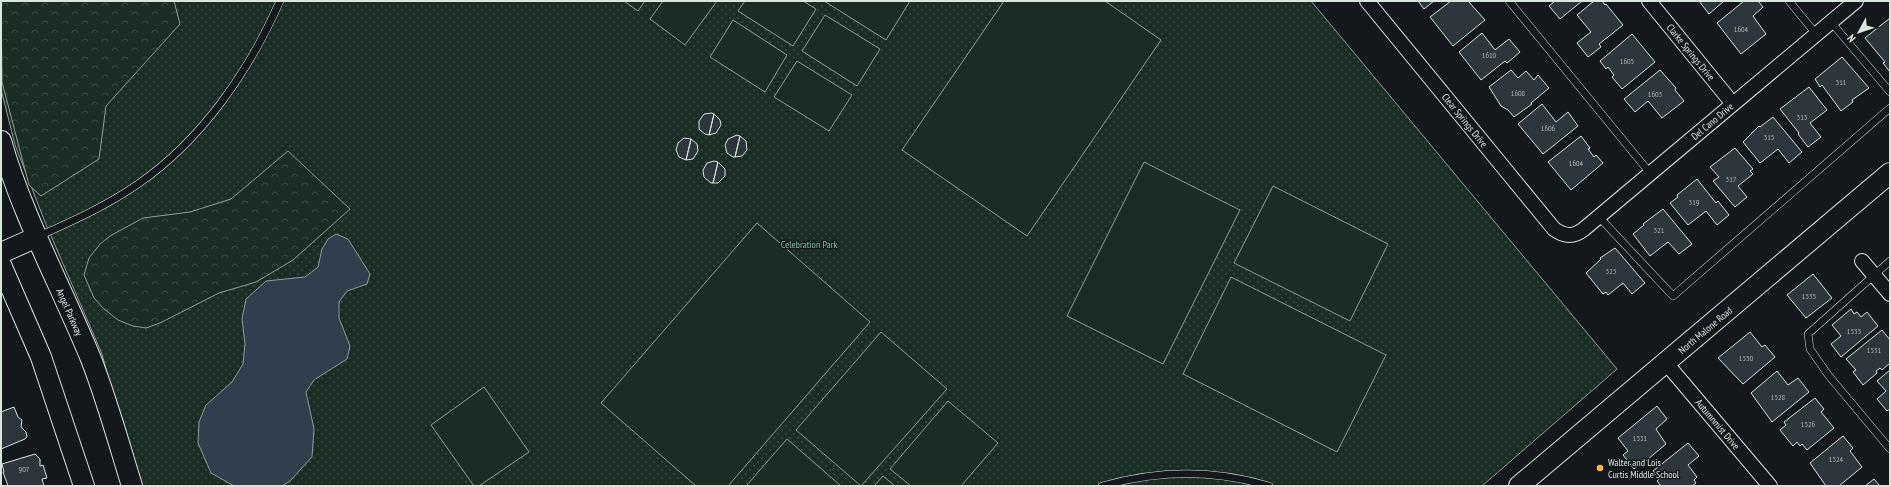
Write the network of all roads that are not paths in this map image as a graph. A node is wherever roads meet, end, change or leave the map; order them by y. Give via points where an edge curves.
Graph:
1 (280, 1) edge
2 (1368, 1) edge
3 (1509, 1) edge
4 (1649, 1) edge
5 (1789, 1) edge
6 (1856, 1) edge
7 (1831, 22) junction
8 (1816, 34) junction
9 (1890, 92) edge
10 (1733, 104) junction
11 (1890, 108) edge
12 (1, 141) edge
13 (1650, 173) junction
14 (1890, 173) edge
15 (1599, 216) junction
16 (1566, 235) joint
17 (37, 237) junction
18 (1, 253) edge
19 (1862, 261) dead end
20 (1890, 261) edge
21 (1, 265) edge
22 (1873, 274) junction
23 (1890, 294) edge
24 (1666, 363) junction
25 (1890, 449) edge
26 (84, 486) edge
27 (132, 486) edge
28 (1102, 486) edge
29 (1269, 486) edge
30 (1519, 486) edge
31 (1770, 486) edge

1 - 17 lane via 259,45 238,79 220,104 178,150 138,184 72,221
2 - 16 street, Clear Springs Drive via 1554,229
3 - 13 lane
4 - 10 street, Clarke Springs Drive
5 - 8 lane
6 - 7 street, Del Cano Drive
7 - 8 street, Del Cano Drive
7 - 9 lane
8 - 10 street, Del Cano Drive
10 - 13 street, Del Cano Drive
11 - 15 lane via 1673,296
12 - 17 main road, Angel Parkway
13 - 15 street, Del Cano Drive
14 - 24 main road, North Malone Road
15 - 16 street, Del Cano Drive via 1579,233
17 - 18 main road
17 - 27 main road, Angel Parkway via 91,360
19 - 22 street
20 - 22 lane
21 - 26 main road via 41,357
22 - 23 street
22 - 25 lane via 1808,334 1810,349 1829,376
24 - 30 main road, North Malone Road
24 - 31 street, Autumnmist Drive
28 - 29 lane via 1143,476 1175,473 1226,476

